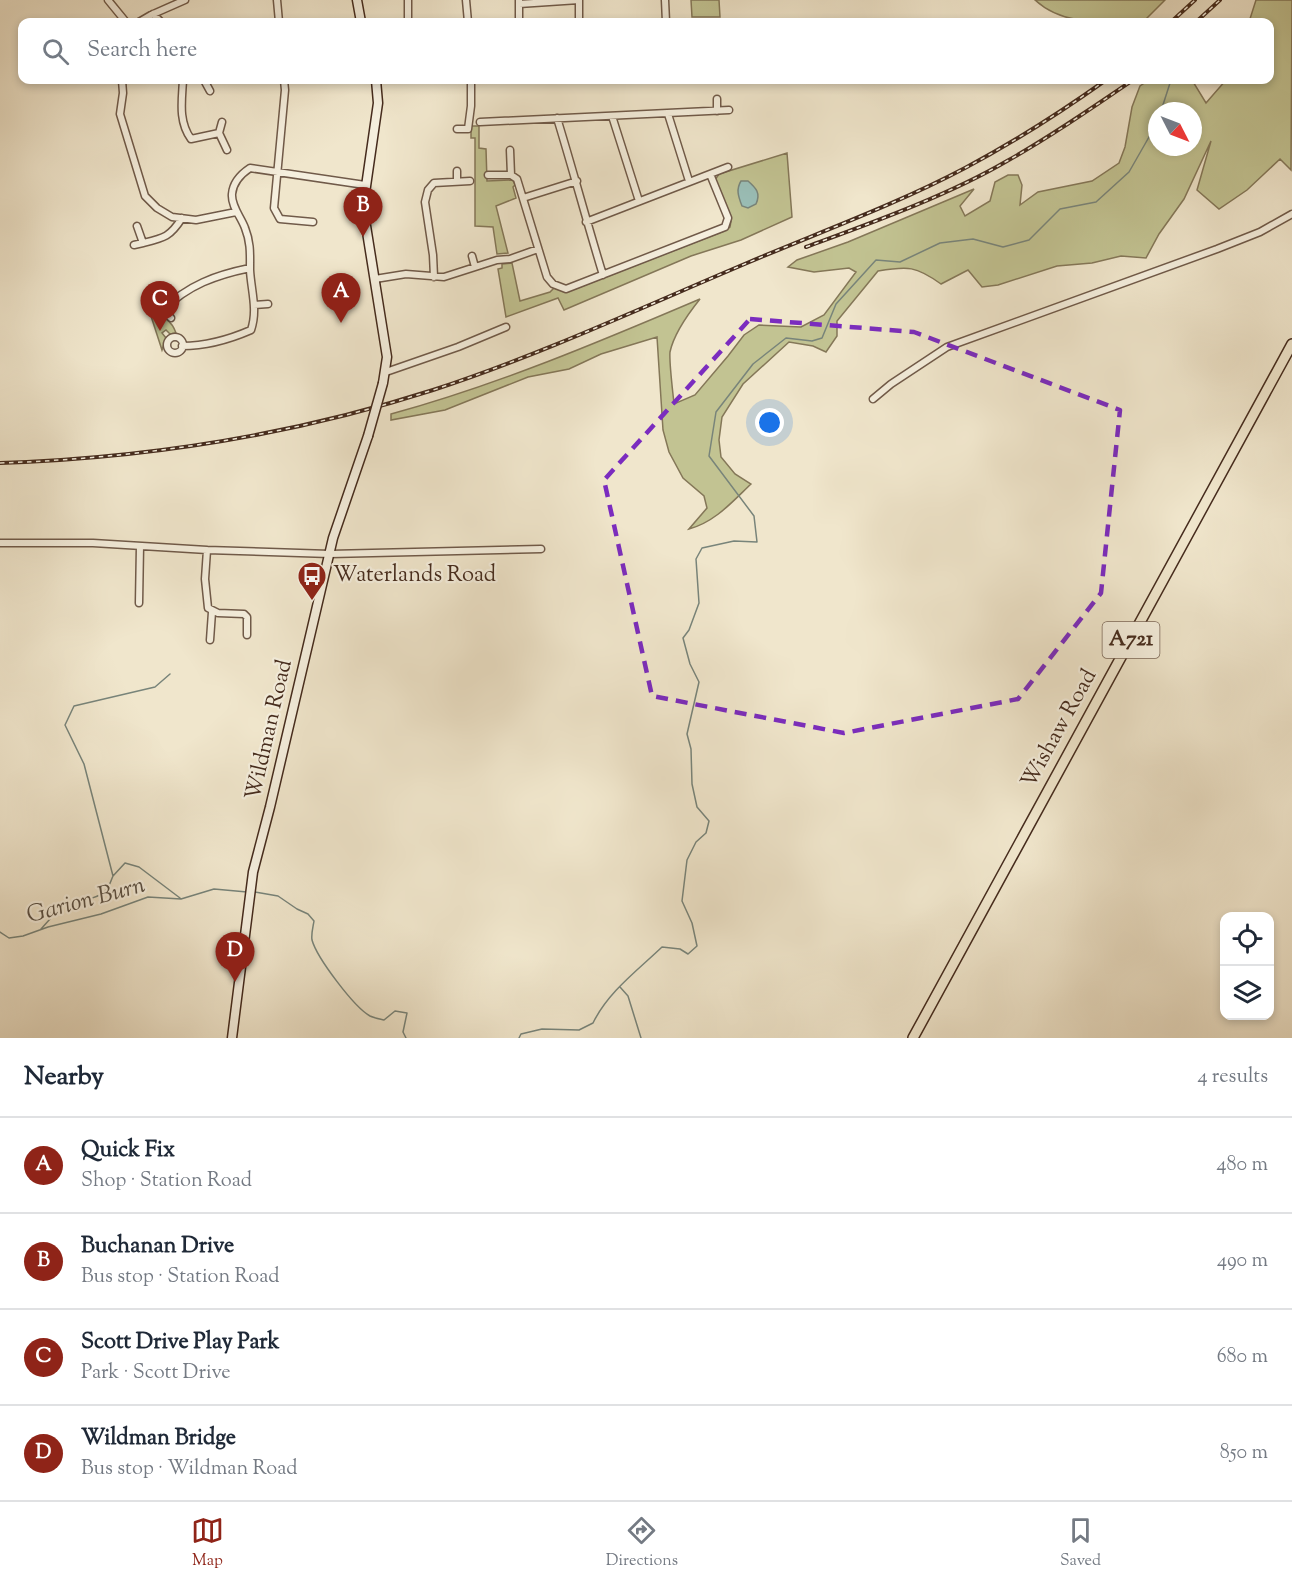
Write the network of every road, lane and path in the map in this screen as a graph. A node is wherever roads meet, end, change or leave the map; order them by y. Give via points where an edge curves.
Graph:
1 (108, 0) edge
2 (277, 0) edge
3 (357, 0) edge
4 (408, 0) edge
5 (466, 0) edge
6 (665, 0) edge
7 (181, 1) edge
8 (519, 2) edge
9 (153, 14) junction
10 (123, 18) edge
11 (146, 18) edge
12 (157, 18) edge
13 (279, 18) edge
14 (360, 18) edge
15 (408, 18) edge
16 (468, 18) edge
17 (519, 18) edge
18 (579, 18) edge
19 (666, 18) edge
20 (122, 84) edge
21 (183, 84) edge
22 (206, 84) edge
23 (284, 84) edge
24 (376, 84) edge
25 (471, 84) edge
26 (210, 92) dead end
27 (717, 99) dead end
28 (729, 110) dead end
29 (717, 111) junction
30 (668, 114) junction
31 (612, 116) junction
32 (557, 118) junction
33 (222, 122) dead end
34 (480, 122) dead end
35 (457, 129) dead end
36 (468, 129) junction
37 (219, 133) junction
38 (468, 138) dead end
39 (227, 150) dead end
40 (510, 150) dead end
41 (728, 167) dead end
42 (276, 171) junction
43 (457, 171) dead end
44 (710, 174) junction
45 (488, 175) dead end
46 (511, 175) junction
47 (457, 181) junction
48 (470, 181) dead end
49 (577, 181) junction
50 (689, 181) junction
51 (365, 185) junction
52 (523, 198) junction
53 (639, 201) junction
54 (236, 212) junction
55 (1292, 214) edge
56 (182, 218) junction
57 (313, 222) dead end
58 (586, 222) junction
59 (137, 226) dead end
60 (143, 243) junction
61 (134, 245) dead end
62 (538, 249) junction
63 (472, 256) dead end
64 (475, 267) junction
65 (250, 268) junction
66 (603, 275) junction
67 (434, 277) junction
68 (375, 279) junction
69 (268, 304) dead end
70 (254, 305) junction
71 (155, 309) dead end
72 (163, 310) junction
73 (171, 318) dead end
74 (506, 327) dead end
75 (1292, 344) edge
76 (182, 346) dead end
77 (386, 372) junction
78 (873, 399) dead end
79 (0, 543) edge
80 (140, 546) junction
81 (541, 549) dead end
82 (207, 550) junction
83 (330, 554) junction
84 (139, 603) dead end
85 (212, 612) junction
86 (247, 635) dead end
87 (210, 640) dead end
88 (232, 1038) edge
89 (913, 1038) edge

1 - 10 street
2 - 13 street
3 - 14 main road
4 - 15 street
5 - 16 street
6 - 19 street
7 - 9 street
8 - 17 street
8 - 18 street via 579,0
9 - 11 street
9 - 12 street
20 - 56 street via 120,114 146,196 157,208
21 - 37 street via 180,112 187,134 191,139
22 - 26 street
23 - 42 street
24 - 51 main road, Wildman Road via 378,103
25 - 36 street
27 - 29 street
28 - 29 street
29 - 30 street
30 - 31 street
30 - 50 street
31 - 32 street
31 - 53 street
32 - 34 street
32 - 49 street
33 - 37 street
35 - 36 street
36 - 38 street
37 - 39 street
40 - 46 street
41 - 44 street
42 - 51 street
42 - 54 street via 250,168 243,173 231,194
42 - 57 street via 274,208 280,219
43 - 47 street
44 - 50 street
44 - 66 street via 728,218 725,227
45 - 46 street
46 - 52 street via 517,179
47 - 48 street
47 - 67 street via 434,183 426,195
49 - 52 street
49 - 58 street
50 - 53 street
51 - 68 main road, Wildman Road via 364,217
52 - 62 street
53 - 58 street
54 - 56 street via 196,220
54 - 65 street via 251,250
55 - 78 street via 1260,232 947,347
56 - 60 street via 173,232
58 - 66 street
59 - 60 street
60 - 61 street
62 - 64 street
62 - 66 street via 547,277 558,287 566,289
63 - 64 street
64 - 67 street
65 - 70 street
65 - 72 street via 222,274 179,294
67 - 68 street via 406,274
68 - 77 main road, Wildman Road
69 - 70 street
70 - 76 street via 250,330 229,340
71 - 72 street
72 - 73 street
74 - 77 street
75 - 89 main road, Wishaw Road / A721
77 - 83 main road, Wildman Road, bridge
79 - 80 street
80 - 82 street
80 - 84 street
81 - 83 street
82 - 83 street
82 - 85 street via 205,579 208,608
83 - 88 main road, Wildman Road via 251,886
85 - 86 street via 244,614
85 - 87 street

